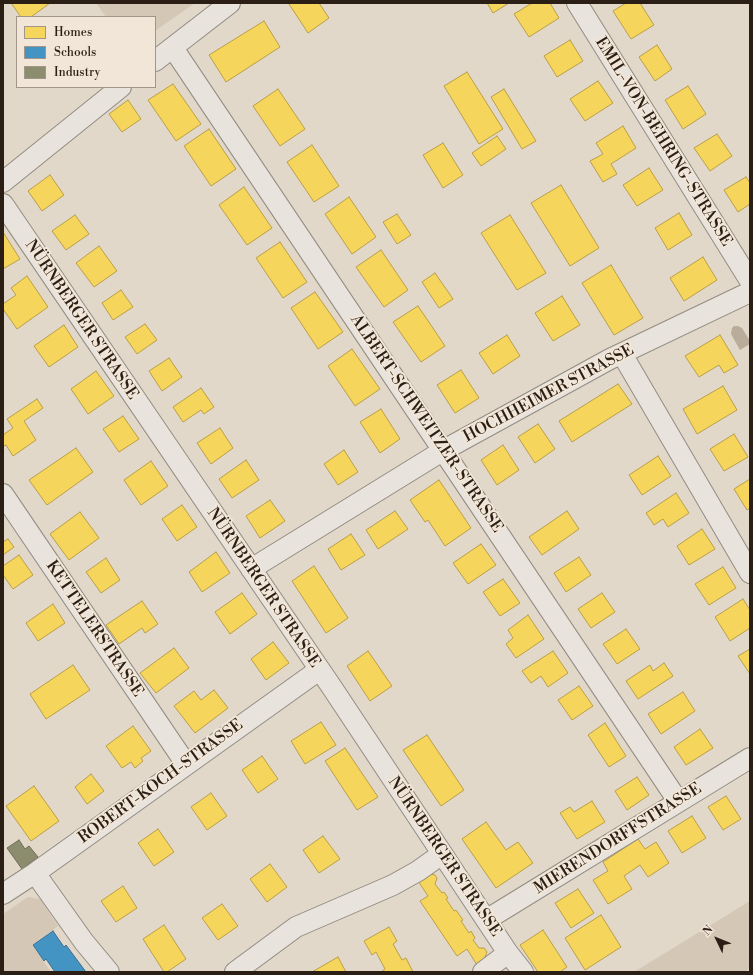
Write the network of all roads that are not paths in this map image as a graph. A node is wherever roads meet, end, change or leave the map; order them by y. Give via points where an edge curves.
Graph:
1 (230, 3) edge
2 (577, 3) edge
3 (173, 48) junction
4 (156, 60) edge
5 (120, 88) edge
6 (3, 182) edge
7 (3, 204) edge
8 (750, 281) edge
9 (750, 292) edge
10 (622, 354) junction
11 (444, 450) junction
12 (3, 494) edge
13 (251, 569) junction
14 (750, 573) edge
15 (319, 670) junction
16 (750, 758) edge
17 (186, 764) junction
18 (678, 801) junction
19 (442, 854) junction
20 (35, 873) junction
21 (3, 894) edge
22 (486, 920) junction
23 (508, 953) junction
24 (109, 972) edge
25 (235, 972) edge
26 (483, 972) edge
27 (523, 972) edge

1 - 3 street
2 - 8 street, EMIL-VON-BEHRING-STRASSE
3 - 4 street
3 - 11 street, ALBERT-SCHWEITZER-STRASSE
5 - 6 street
7 - 13 street, NÜRNBERGER STRASSE
9 - 10 street, HOCHHEIMER STRASSE
10 - 11 street, HOCHHEIMER STRASSE
10 - 14 street
11 - 13 street, HOCHHEIMER STRASSE
11 - 18 street, ALBERT-SCHWEITZER-STRASSE
12 - 17 street, KETTELERSTRASSE
13 - 15 street, NÜRNBERGER STRASSE
15 - 17 street, ROBERT-KOCH-STRASSE
15 - 19 street, NÜRNBERGER STRASSE
16 - 18 street, MIERENDORFFSTRASSE
17 - 20 street, ROBERT-KOCH-STRASSE
18 - 22 street, MIERENDORFFSTRASSE
19 - 22 street, NÜRNBERGER STRASSE
19 - 25 street via 393,885 296,927
20 - 21 street, ROBERT-KOCH-STRASSE
20 - 24 street via 84,942
22 - 23 street, NÜRNBERGER STRASSE
23 - 26 street
23 - 27 street, NÜRNBERGER STRASSE

